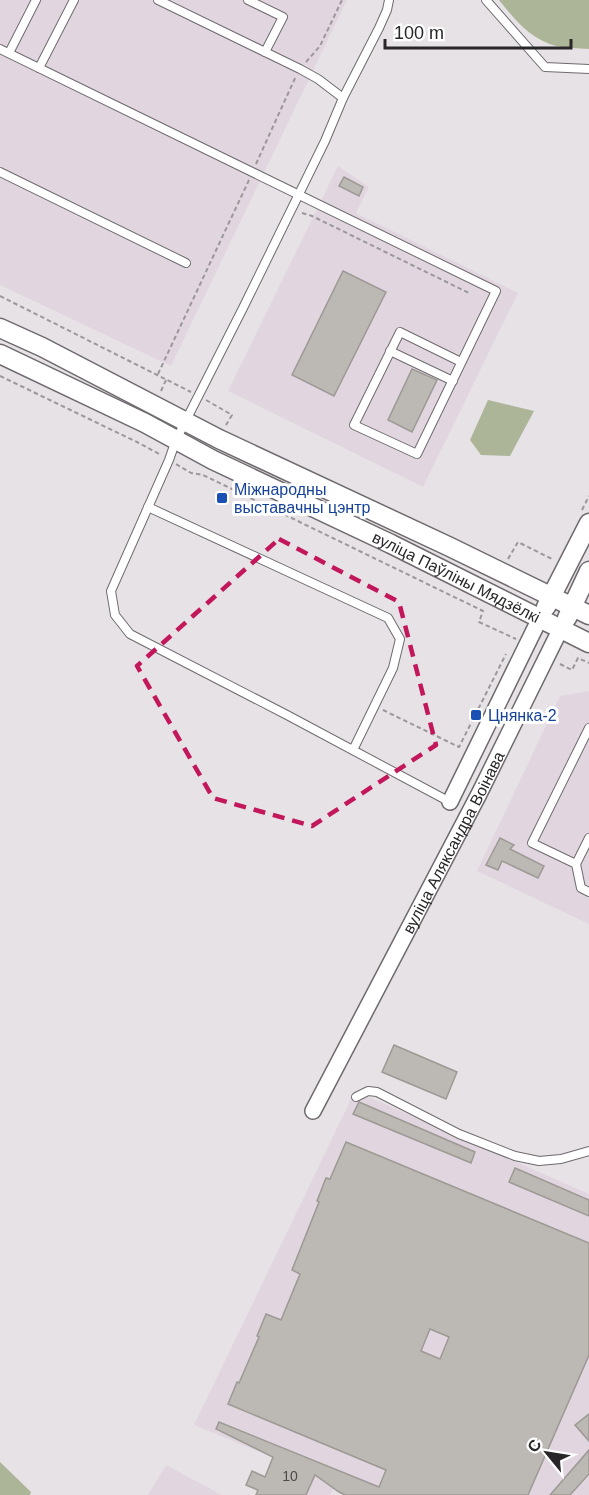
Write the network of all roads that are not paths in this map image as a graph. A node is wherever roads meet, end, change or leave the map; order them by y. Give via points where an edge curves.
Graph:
1 (36, 0) edge
2 (74, 0) edge
3 (158, 0) edge
4 (248, 0) edge
5 (389, 0) edge
6 (486, 0) edge
7 (0, 49) edge
8 (266, 52) junction
9 (9, 53) junction
10 (39, 68) junction
11 (589, 69) edge
12 (343, 98) junction
13 (0, 172) edge
14 (298, 194) junction
15 (186, 263) dead end
16 (0, 328) edge
17 (390, 351) junction
18 (0, 354) edge
19 (462, 362) junction
20 (453, 381) junction
21 (185, 422) junction
22 (176, 440) junction
23 (148, 507) junction
24 (584, 520) edge
25 (589, 571) edge
26 (551, 597) junction
27 (581, 611) edge
28 (540, 618) junction
29 (561, 628) junction
30 (589, 643) edge
31 (589, 728) edge
32 (353, 750) junction
33 (450, 802) joint
34 (589, 838) edge
35 (576, 864) junction
36 (589, 892) edge
37 (356, 1097) dead end
38 (313, 1111) dead end
39 (589, 1151) edge

1 - 9 lane
2 - 10 lane
3 - 8 lane
4 - 8 lane via 283,17
5 - 12 lane
6 - 11 lane via 545,67
7 - 9 lane
8 - 12 lane via 318,79
9 - 10 lane
10 - 14 lane
12 - 14 lane
13 - 15 lane
14 - 19 lane via 496,291
14 - 21 lane
16 - 21 street, вуліца Паўліны Мядзёлкі
17 - 19 lane via 400,332
17 - 20 lane
17 - 20 lane via 354,425 417,454
18 - 22 street, вуліца Паўліны Мядзёлкі
19 - 20 lane
21 - 22 lane
21 - 26 street, вуліца Паўліны Мядзёлкі
22 - 23 lane
22 - 28 street, вуліца Паўліны Мядзёлкі
23 - 32 lane via 111,591 115,615 130,634
23 - 32 lane via 388,618 400,639 393,668
24 - 26 street, вуліца Аляксандра Воінава
25 - 27 street, вуліца Аляксандра Воінава
26 - 27 street, вуліца Паўліны Мядзёлкі
26 - 28 street, вуліца Аляксандра Воінава
27 - 29 street, вуліца Аляксандра Воінава
28 - 29 street, вуліца Паўліны Мядзёлкі
28 - 33 street, вуліца Аляксандра Воінава
29 - 30 street, вуліца Паўліны Мядзёлкі
29 - 38 street, вуліца Аляксандра Воінава
31 - 35 lane via 532,843
32 - 33 lane
34 - 35 lane
35 - 36 lane via 581,888
37 - 39 lane via 368,1091 377,1092 459,1134 515,1156 539,1161

